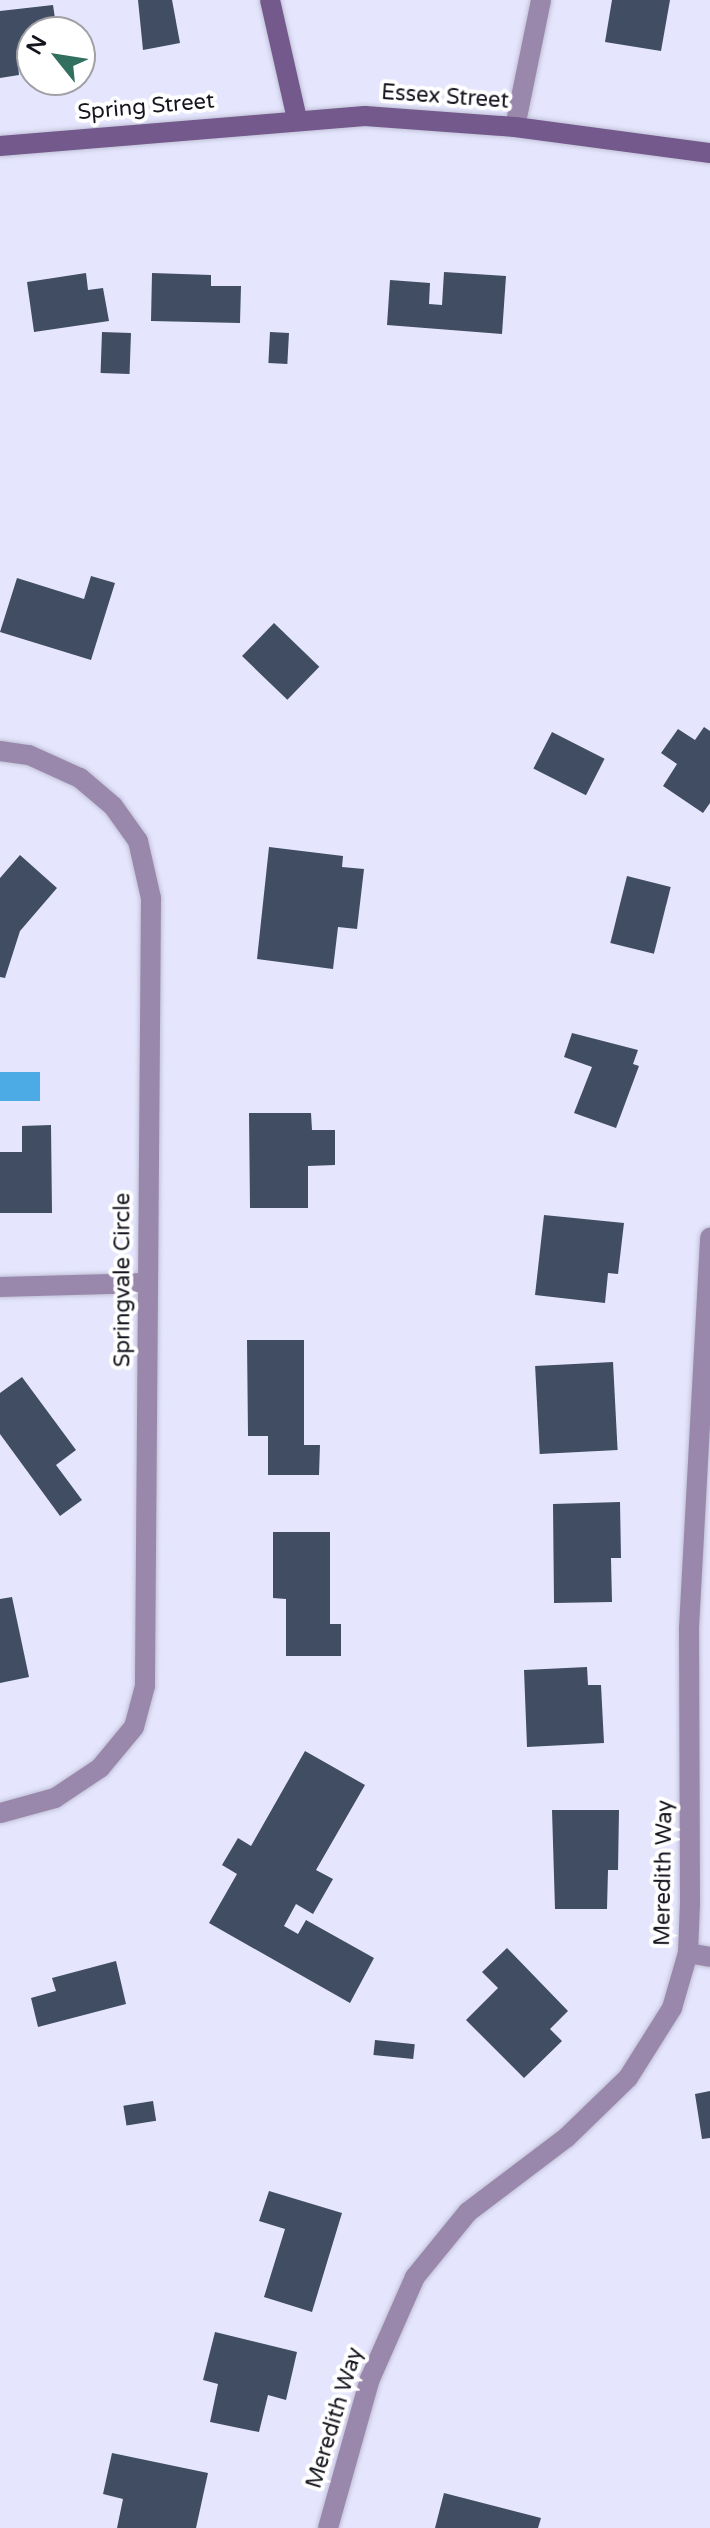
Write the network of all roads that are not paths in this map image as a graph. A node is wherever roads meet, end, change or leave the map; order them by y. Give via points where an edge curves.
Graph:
1 (270, 0) edge
2 (541, 0) edge
3 (297, 119) junction
4 (515, 127) junction
5 (0, 146) edge
6 (710, 153) edge
7 (0, 751) edge
8 (710, 1238) edge
9 (146, 1283) junction
10 (0, 1287) edge
11 (700, 1628) edge
12 (0, 1813) edge
13 (688, 1953) junction
14 (710, 1957) edge
15 (328, 2528) edge

1 - 3 street
2 - 4 street
3 - 4 street, Essex Street via 365,116
3 - 5 street, Spring Street
4 - 6 street, Essex Street
7 - 9 street, Springvale Circle via 29,755 80,778 113,806 138,841 151,898
8 - 11 street, Meredith Way
9 - 10 street
9 - 12 street, Springvale Circle via 145,1686 134,1727 100,1768 55,1798
11 - 13 street, Meredith Way
13 - 14 street
13 - 15 street, Meredith Way via 672,2008 628,2078 566,2138 468,2212 415,2277 370,2379

